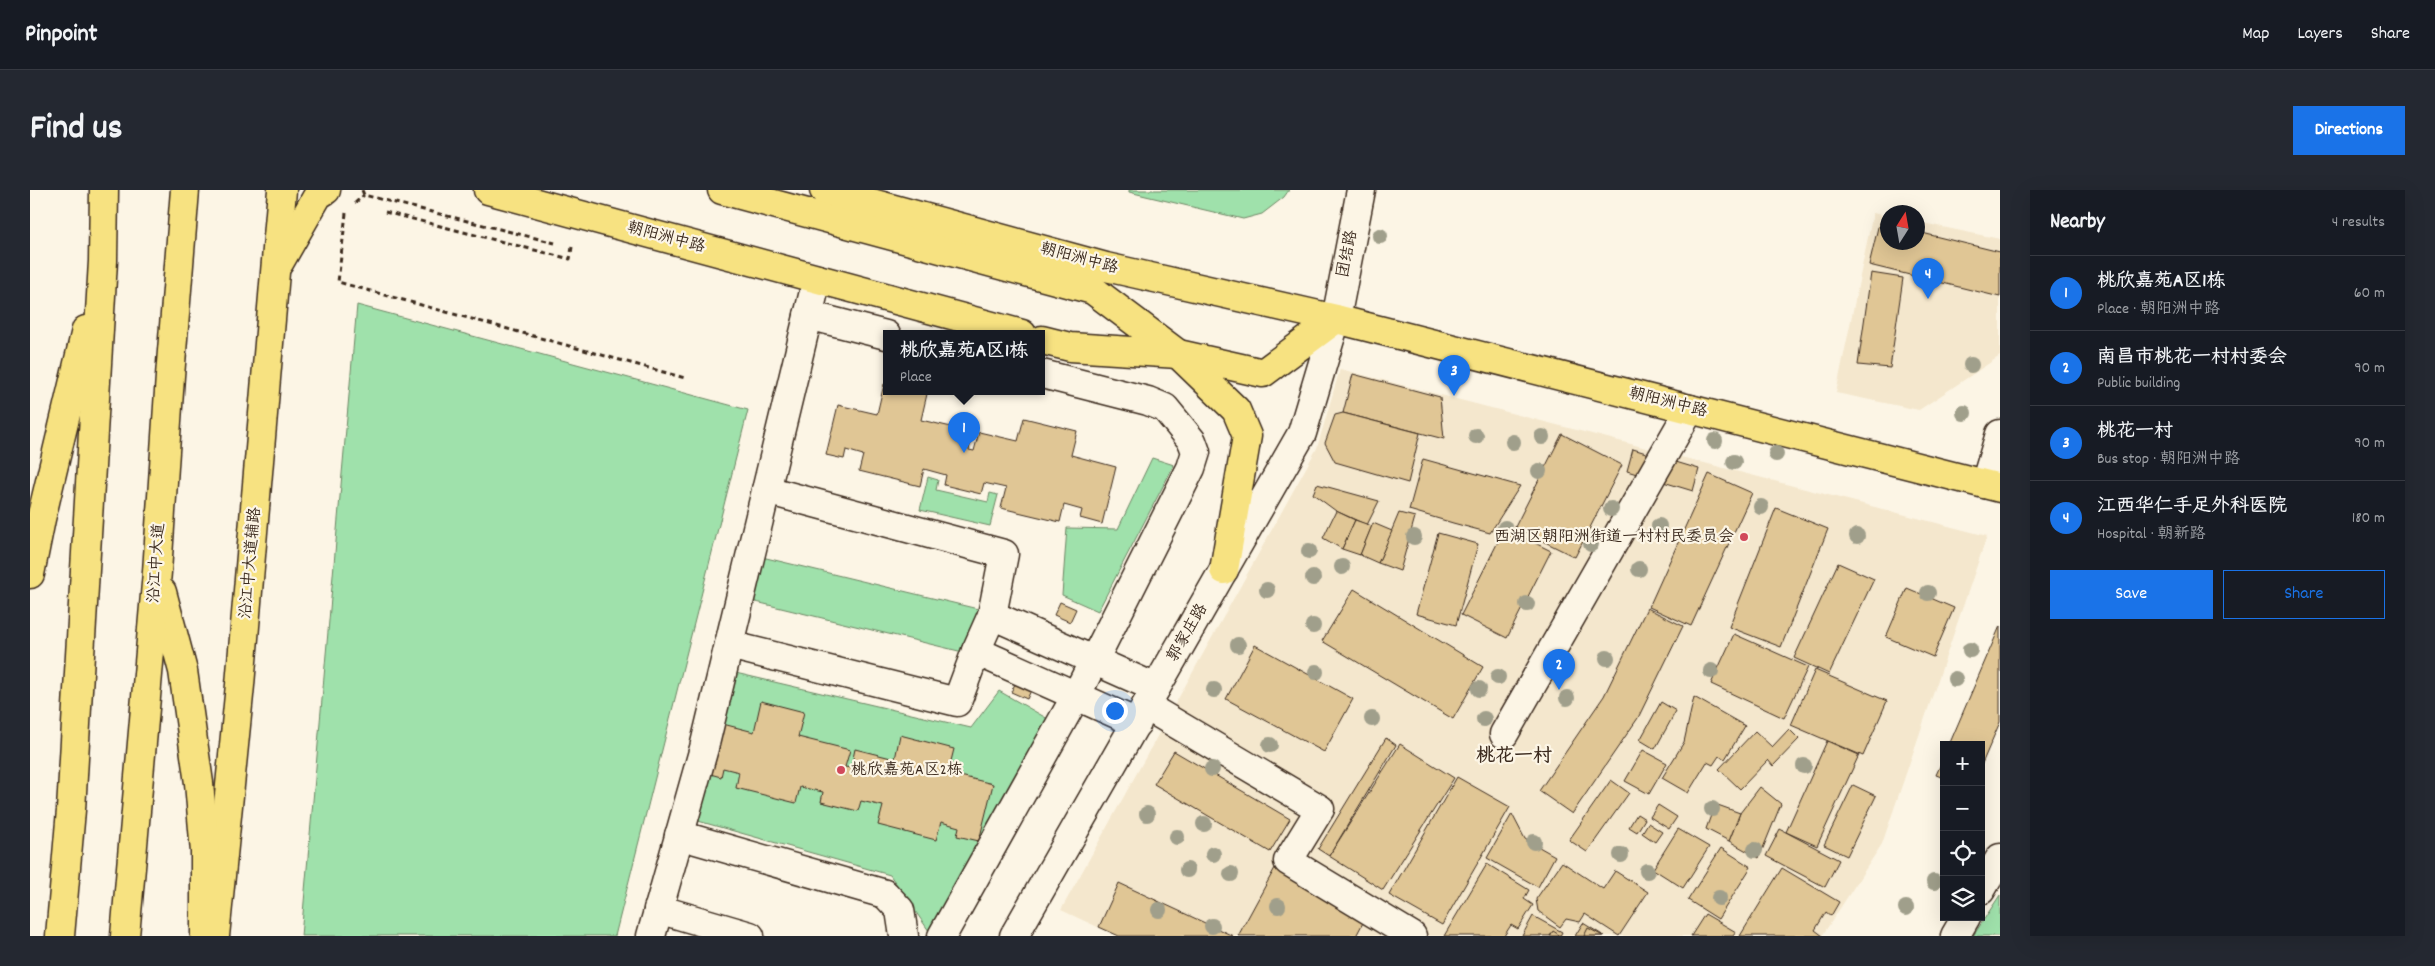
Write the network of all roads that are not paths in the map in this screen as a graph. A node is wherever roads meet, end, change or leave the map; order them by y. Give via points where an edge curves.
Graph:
1 (104, 190) edge
2 (185, 190) edge
3 (282, 190) edge
4 (326, 190) edge
5 (488, 190) edge
6 (722, 190) edge
7 (824, 190) edge
8 (1361, 190) edge
9 (507, 194) edge
10 (103, 260) junction
11 (276, 269) junction
12 (817, 279) junction
13 (808, 315) junction
14 (1336, 319) junction
15 (1007, 330) edge
16 (883, 334) edge
17 (1045, 341) edge
18 (1178, 354) junction
19 (1045, 375) edge
20 (1690, 409) junction
21 (2000, 434) edge
22 (1992, 486) edge
23 (766, 490) junction
24 (1224, 570) junction
25 (157, 572) junction
26 (30, 574) edge
27 (992, 615) junction
28 (728, 644) junction
29 (976, 650) junction
30 (1095, 661) junction
31 (1076, 696) junction
32 (1146, 706) junction
33 (1504, 734) dead end
34 (679, 835) junction
35 (2000, 858) edge
36 (1985, 883) edge
37 (658, 909) junction
38 (1964, 921) edge
39 (60, 936) edge
40 (125, 936) edge
41 (205, 936) edge
42 (215, 936) edge
43 (651, 936) edge
44 (750, 936) edge
45 (904, 936) edge
46 (942, 936) edge
47 (1014, 936) edge
48 (1412, 936) edge
49 (1955, 936) edge

1 - 10 main road
2 - 25 main road, 沿江中大道
3 - 11 main road, 沿江中大道辅路
4 - 11 main road via 318,195
5 - 9 main road, 朝阳洲中路
6 - 18 main road via 1093,290
7 - 14 main road, 朝阳洲中路 via 1106,267
8 - 14 street, 团结路
9 - 12 main road, 朝阳洲中路
10 - 26 main road
10 - 39 main road via 71,810
11 - 42 main road, 沿江中大道辅路
12 - 13 street
12 - 15 main road, 朝阳洲中路
13 - 16 street
13 - 23 street
14 - 18 main road via 1264,373
14 - 20 main road, 朝阳洲中路
14 - 24 street, 郭家庄路 via 1302,433
17 - 18 main road via 1070,347
18 - 24 main road via 1236,410 1247,436
19 - 30 street via 1165,408 1192,441 1196,452
20 - 22 main road, 朝阳洲中路
20 - 33 street
21 - 22 street
23 - 27 street via 1004,554
23 - 28 street
24 - 32 street, 郭家庄路
25 - 40 main road, 沿江中大道
25 - 41 main road via 183,671 199,783 205,852
27 - 29 street
27 - 30 street
28 - 29 street via 957,702
28 - 34 street
29 - 31 street
30 - 31 street
30 - 32 street
31 - 32 street
31 - 46 street
32 - 47 street, 郭家庄路
32 - 48 street via 1320,809 1288,861
34 - 37 street
34 - 45 street via 885,894 900,910
35 - 36 street
37 - 43 street
37 - 44 street
38 - 49 street

